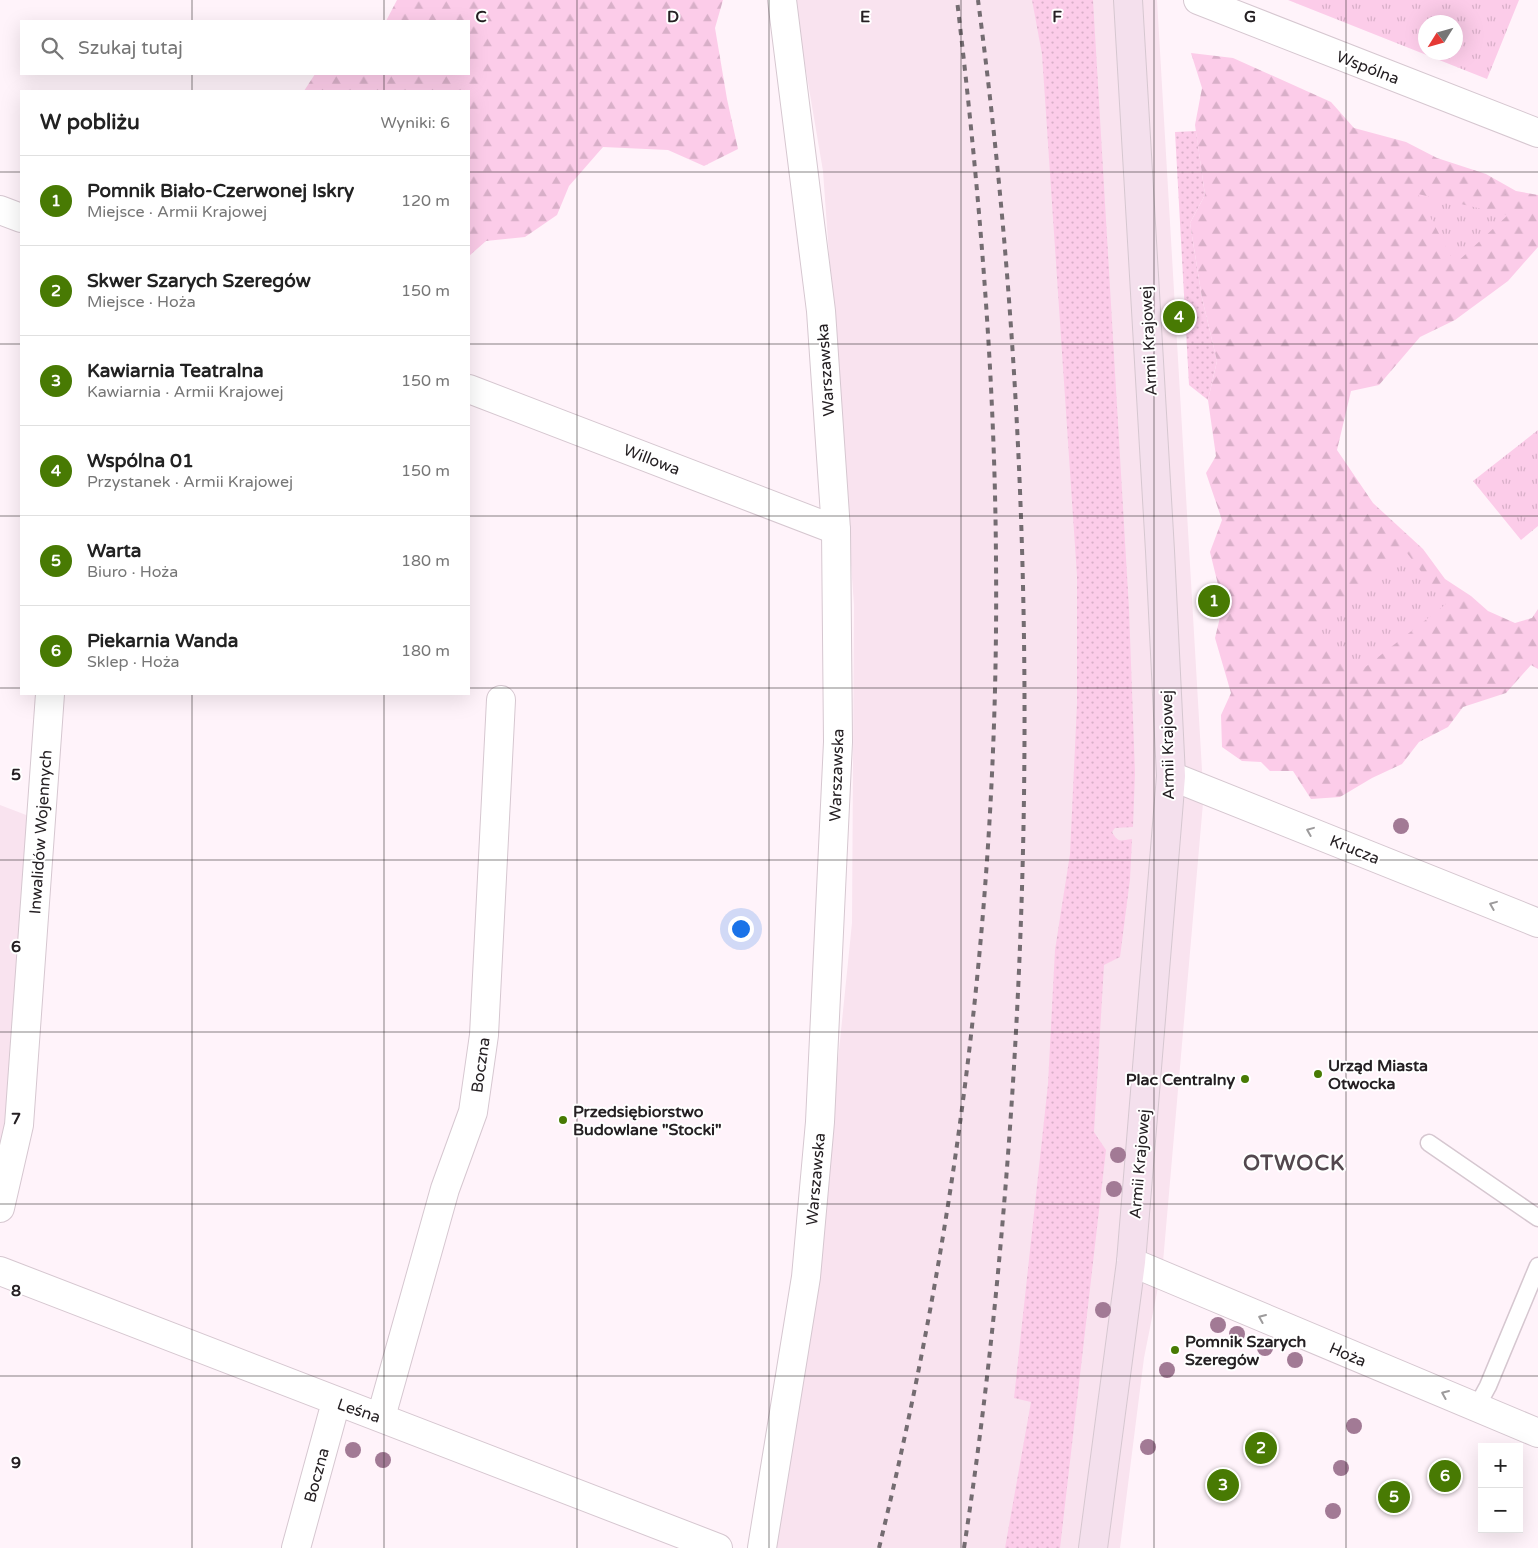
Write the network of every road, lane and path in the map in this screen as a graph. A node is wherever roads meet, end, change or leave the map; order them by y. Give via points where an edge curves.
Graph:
1 (782, 0) edge
2 (1128, 0) edge
3 (1198, 0) edge
4 (1538, 133) edge
5 (0, 210) edge
6 (20, 218) edge
7 (470, 389) edge
8 (836, 530) junction
9 (50, 695) edge
10 (501, 700) dead end
11 (1171, 776) junction
12 (1538, 923) edge
13 (1430, 1143) dead end
14 (0, 1208) edge
15 (1538, 1218) edge
16 (1131, 1262) junction
17 (1538, 1266) edge
18 (0, 1271) edge
19 (336, 1402) junction
20 (1476, 1408) junction
21 (381, 1417) junction
22 (1538, 1433) edge
23 (296, 1548) edge
24 (718, 1548) edge
25 (762, 1548) edge
26 (1092, 1548) edge

1 - 8 street, Warszawska via 821,311
2 - 11 main road, Armii Krajowej
3 - 4 street, Wspólna
5 - 6 street
7 - 8 street, Willowa
8 - 25 street, Warszawska via 838,742 820,1122 806,1277
9 - 14 street, Inwalidów Wojennych via 19,1125
10 - 21 street, Boczna via 484,1035 473,1112 445,1189
12 -> 11 street, Krucza
11 - 16 main road, Armii Krajowej
13 - 15 lane
20 -> 16 street, Hoża
16 - 26 main road, Armii Krajowej
17 - 20 lane
18 - 19 street, Leśna
19 - 21 street, Leśna
19 - 23 street, Boczna
20 - 22 street, Hoża
21 - 24 street, Leśna

